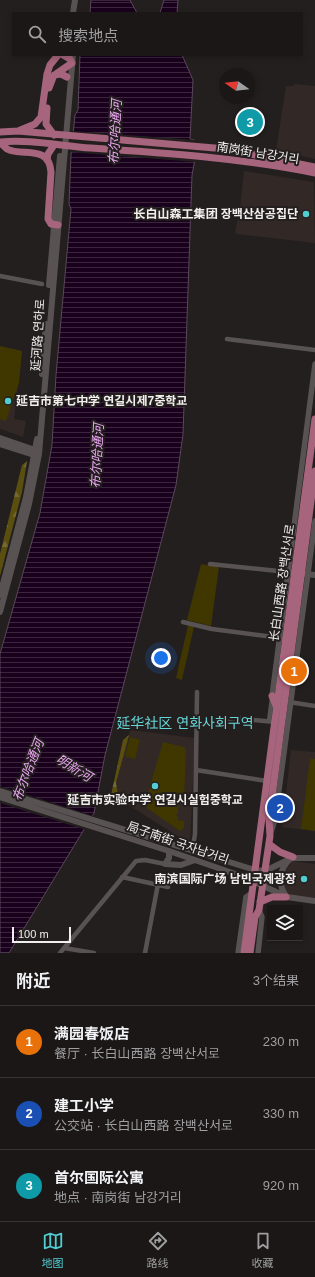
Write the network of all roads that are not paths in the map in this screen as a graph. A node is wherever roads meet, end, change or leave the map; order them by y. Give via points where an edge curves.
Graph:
1 (75, 0) edge
2 (79, 0) edge
3 (73, 12) edge
4 (78, 12) edge
5 (66, 58) edge
6 (56, 74) junction
7 (67, 77) junction
8 (18, 131) junction
9 (0, 132) edge
10 (56, 135) junction
11 (0, 142) edge
12 (55, 145) junction
13 (47, 160) junction
14 (312, 168) edge
15 (315, 173) edge
16 (315, 177) edge
17 (56, 225) junction
18 (0, 276) edge
19 (42, 284) dead end
20 (227, 339) dead end
21 (315, 350) edge
22 (315, 364) edge
23 (315, 419) edge
24 (0, 438) edge
25 (0, 444) edge
26 (36, 453) junction
27 (315, 471) edge
28 (315, 521) edge
29 (210, 564) dead end
30 (298, 573) junction
31 (315, 575) edge
32 (0, 595) edge
33 (0, 612) edge
34 (183, 622) dead end
35 (283, 638) junction
36 (197, 692) dead end
37 (272, 696) junction
38 (287, 702) junction
39 (315, 706) edge
40 (277, 708) junction
41 (272, 722) junction
42 (197, 724) junction
43 (196, 770) junction
44 (267, 781) junction
45 (0, 791) edge
46 (0, 797) edge
47 (102, 826) junction
48 (269, 844) junction
49 (169, 851) junction
50 (192, 852) junction
51 (293, 858) junction
52 (315, 858) edge
53 (195, 860) junction
54 (165, 864) junction
55 (255, 870) junction
56 (265, 871) junction
57 (122, 877) junction
58 (254, 881) junction
59 (158, 884) junction
60 (263, 885) junction
61 (168, 886) dead end
62 (252, 893) junction
63 (286, 897) junction
64 (315, 901) edge
65 (260, 902) junction
66 (259, 910) junction
67 (64, 948) junction
68 (60, 953) edge
69 (94, 953) edge
70 (145, 953) edge
71 (238, 953) edge
72 (244, 953) edge
73 (250, 953) edge
74 (258, 953) edge

1 - 3 main road
2 - 4 main road
5 - 6 main road
5 - 7 main road, 延河路 연하로
5 - 8 main road via 47,74 41,117 35,124
5 - 17 main road, 延河路 연하로
6 - 7 main road
6 - 10 main road via 50,83 46,121 47,126
7 - 17 main road, 延河路 연하로
8 - 9 main road
8 - 10 main road, 南岗街 남강거리
10 - 14 main road, 南岗街 남강거리 via 226,149
11 - 12 main road, 南岗街 남강거리 via 25,141
11 - 13 main road via 8,149 37,153
12 - 13 main road
12 - 14 main road, 南岗街 남강거리 via 198,155
13 - 17 main road via 51,172 48,219
14 - 15 main road, 南岗街 남강거리
14 - 16 main road
17 - 26 main road, 延河路 연하로
18 - 19 street
20 - 21 street
22 - 30 street, 长白山西路 장백산서로
23 - 30 main road, 长白山西路 장백산서로
24 - 26 main road
25 - 26 main road
26 - 32 main road, 延河路 연하로
26 - 33 main road, 延河路 연하로 via 29,504
27 - 30 main road, 长白山西路 장백산서로
28 - 30 street, 长白山西路 장백산서로
29 - 30 street
30 - 31 main road
30 - 35 main road, 长白山西路 장백산서로
30 - 38 main road, 长白山西路 장백산서로
34 - 35 street via 212,629
35 - 37 street, 长白山西路 장백산서로
35 - 40 main road, 长白山西路 장백산서로
36 - 42 street
37 - 40 main road
37 - 41 street
38 - 39 street
38 - 48 main road, 长白山西路 장백산서로 via 270,819
40 - 41 main road, 长白山西路 장백산서로
41 - 42 street via 234,718
41 - 44 main road, 长白山西路 장백산서로
42 - 43 street
43 - 44 street
43 - 50 street via 195,834
44 - 55 main road, 长白山西路 장백산서로
45 - 47 main road
46 - 47 main road
47 - 49 main road, 局子南街 국자남거리
47 - 50 main road, 局子南街 국자남거리
48 - 51 main road
48 - 56 main road, 长白山西路 장백산서로
49 - 53 main road, 局子南街 국자남거리
49 - 54 main road via 169,858
50 - 55 main road, 局子南街 국자남거리
51 - 52 main road
51 - 56 main road
51 - 63 main road via 284,868 280,878
53 - 54 main road via 181,865
53 - 58 main road, 局子南街 국자남거리
54 - 57 street via 139,860
55 - 56 main road, 局子南街 국자남거리
55 - 58 main road, 长白山西路 장백산서로
56 - 60 main road, 长白山西路 장백산서로
57 - 59 street
57 - 67 street
58 - 60 main road, 局子南街 국자남거리
58 - 62 main road, 长白山西路 장백산서로
59 - 61 street
59 - 70 street
60 - 63 main road, 局子南街 국자남거리
60 - 65 main road, 长白山西路 장백산서로
62 - 71 street, 长白山西路 장백산서로 via 246,897
62 - 72 main road, 长白山西路 장백산서로
63 - 64 main road, 局子南街 국자남거리
63 - 65 main road via 272,896
65 - 66 main road, 长白山西路 장백산서로
66 - 73 main road, 长白山西路 장백산서로 via 255,916
66 - 74 street, 长白山西路 장백산서로 via 262,917
67 - 68 street
67 - 69 street

